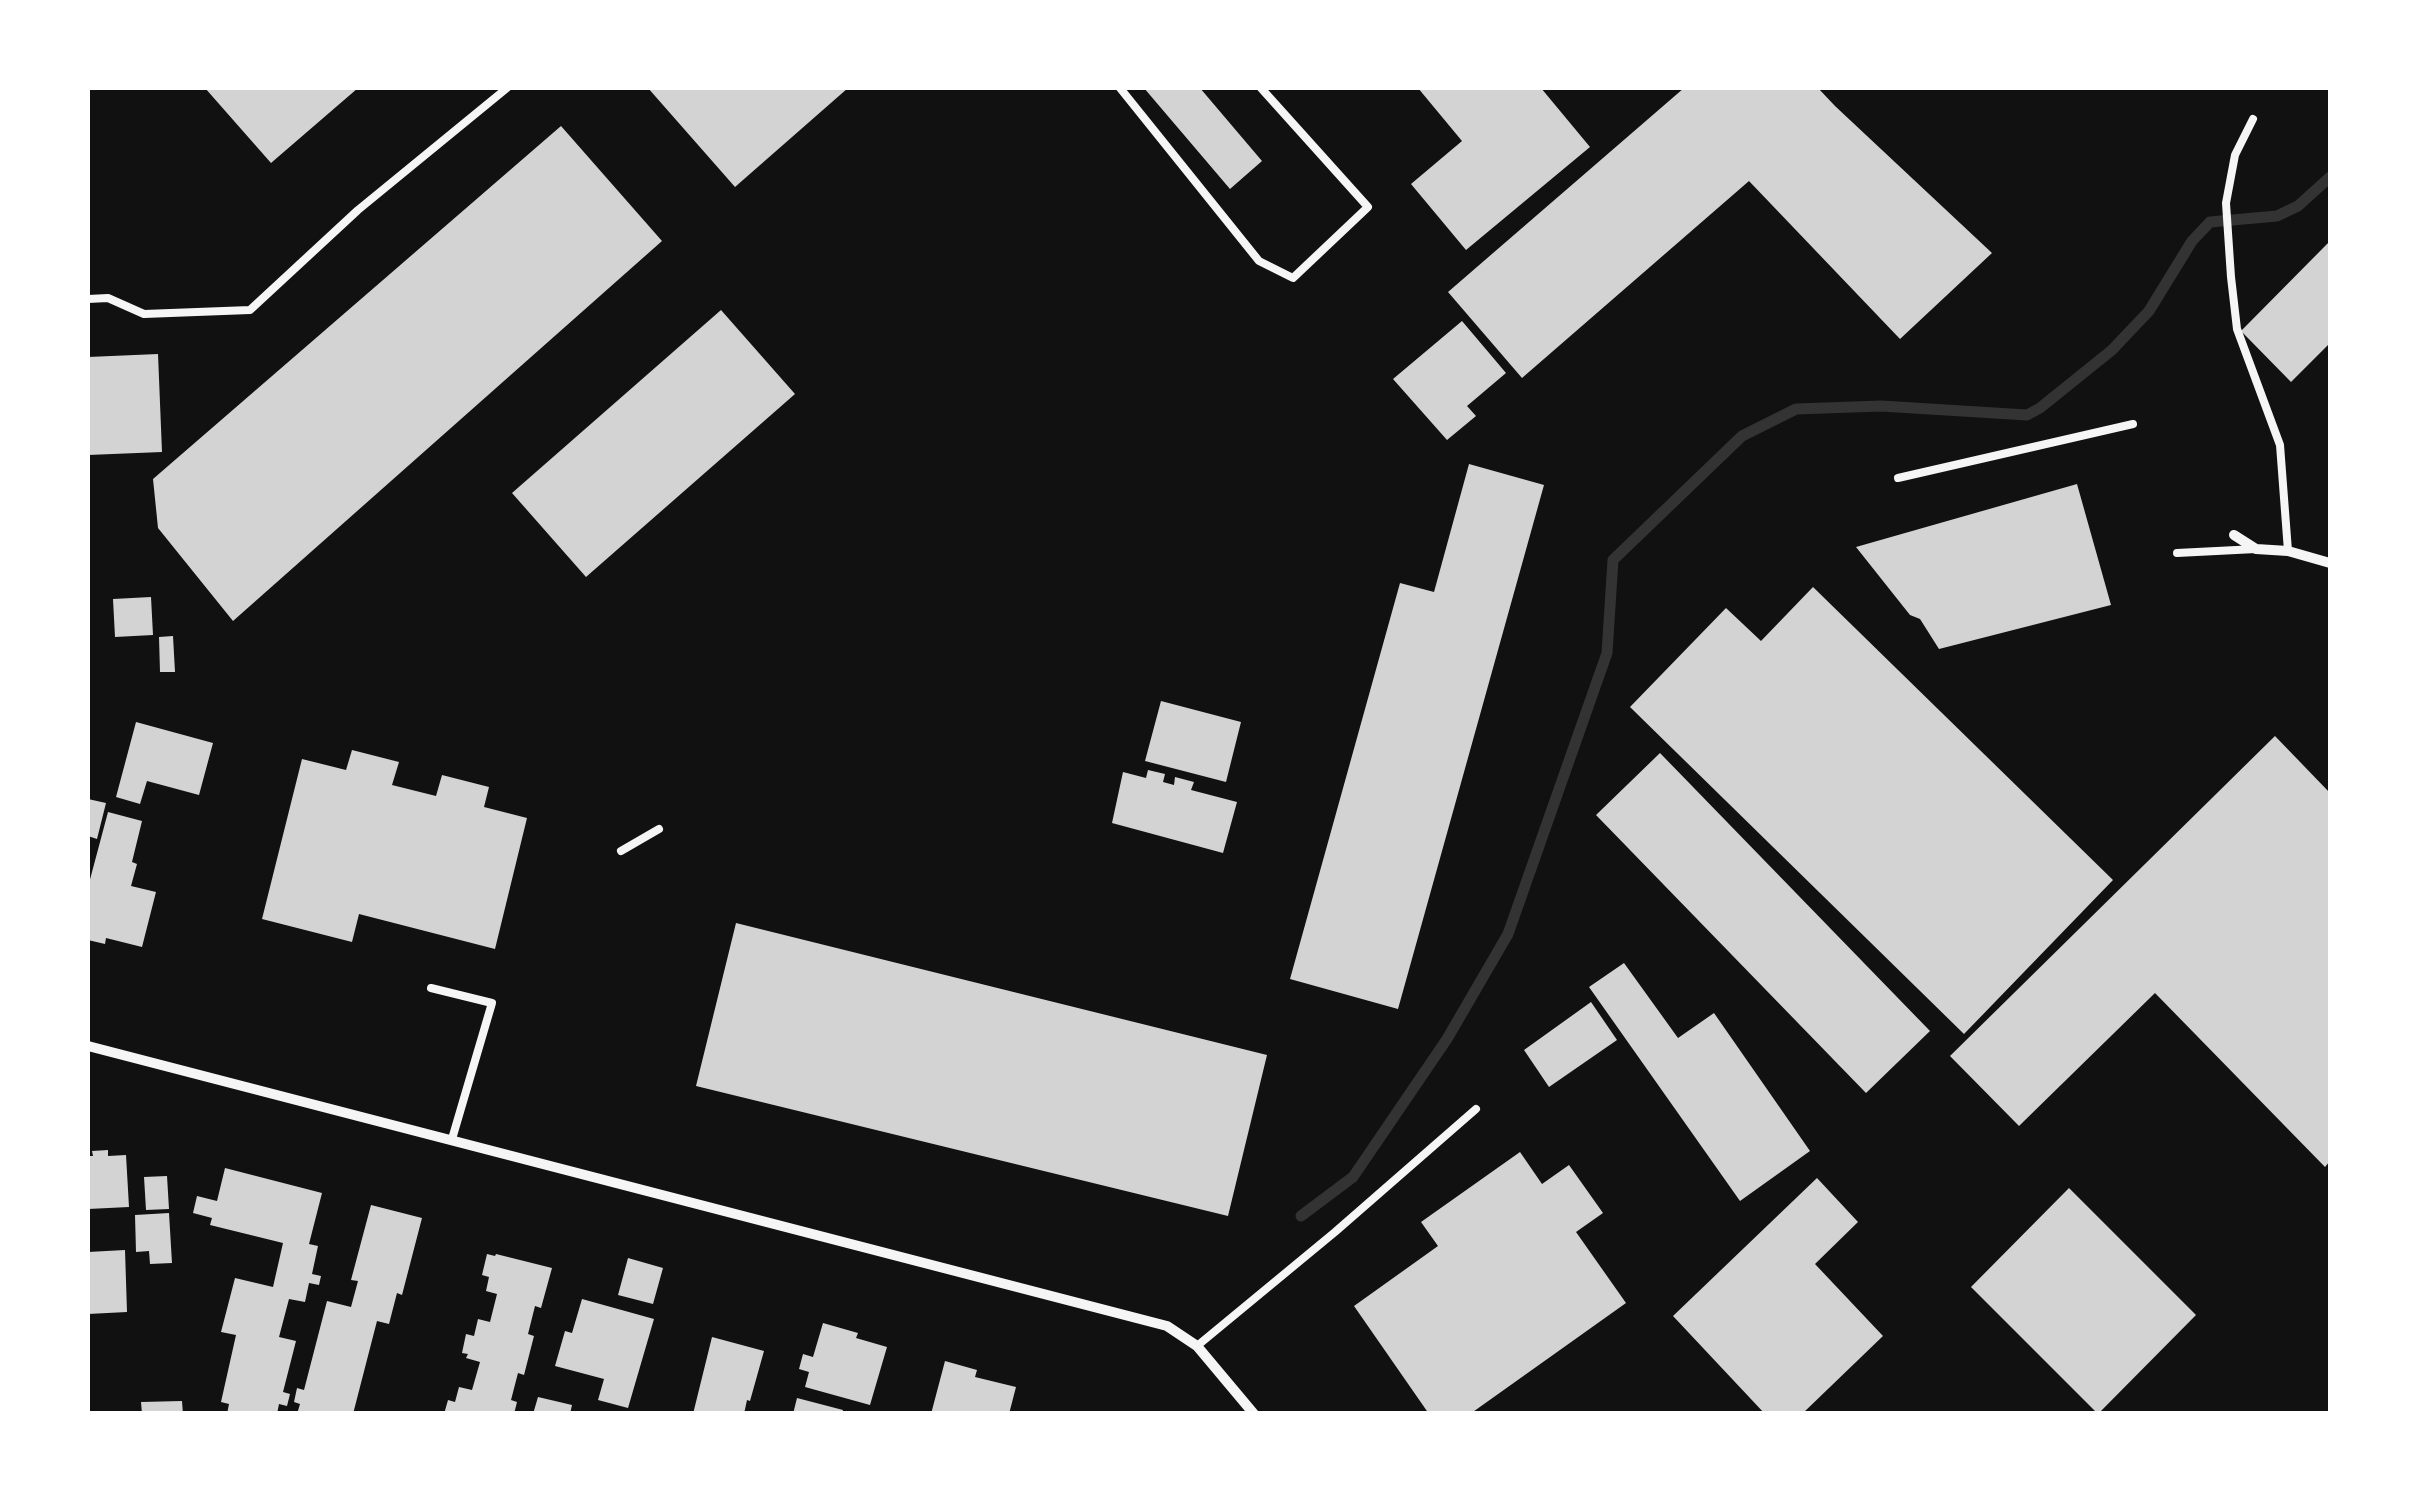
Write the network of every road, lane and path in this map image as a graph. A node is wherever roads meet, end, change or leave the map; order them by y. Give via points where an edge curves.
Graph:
1 (508, 88) edge
2 (1120, 88) edge
3 (1261, 88) edge
4 (2254, 119) dead end
5 (88, 299) edge
6 (2133, 424) dead end
7 (1898, 478) dead end
8 (2234, 535) dead end
9 (2256, 549) junction
10 (2288, 551) junction
11 (2177, 554) dead end
12 (2330, 563) edge
13 (659, 830) dead end
14 (621, 851) dead end
15 (431, 988) dead end
16 (88, 1046) edge
17 (1476, 1108) dead end
18 (452, 1139) junction
19 (1197, 1346) junction
20 (1254, 1414) edge

1 - 5 lane via 358,210 250,310 144,314 108,298
2 - 3 lane via 1259,261 1293,278 1368,206
4 - 10 lane via 2235,154 2228,240 2237,329 2280,444
6 - 7 lane
8 - 9 street
9 - 10 street
9 - 11 lane
10 - 12 street
13 - 14 lane
15 - 18 lane via 492,1003
16 - 18 street
17 - 19 lane
18 - 19 street via 1166,1326
19 - 20 street

